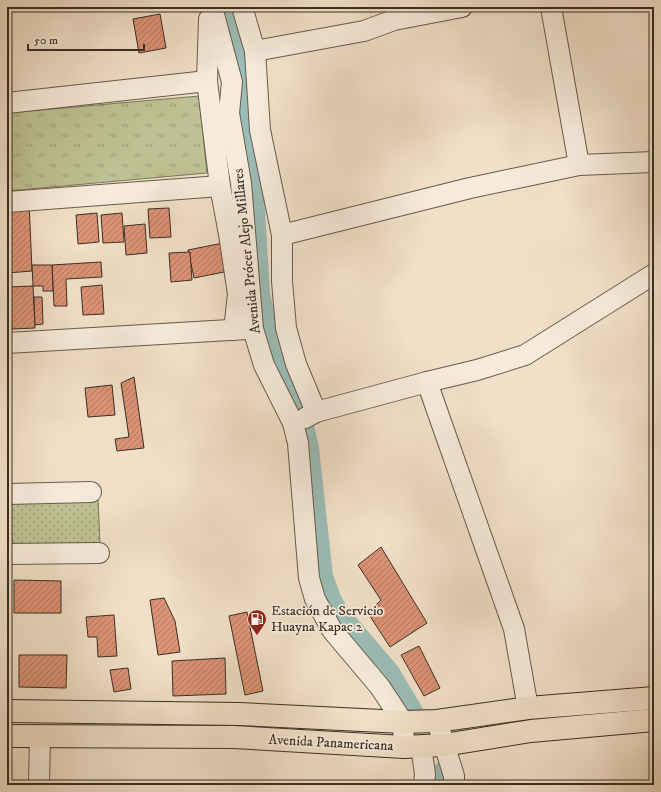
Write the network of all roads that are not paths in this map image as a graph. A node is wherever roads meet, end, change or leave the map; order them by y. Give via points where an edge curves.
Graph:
1 (211, 7) edge
2 (242, 7) edge
3 (462, 7) edge
4 (551, 7) edge
5 (255, 51) junction
6 (207, 81) junction
7 (7, 103) edge
8 (654, 162) edge
9 (579, 165) junction
10 (220, 186) junction
11 (7, 202) edge
12 (282, 235) junction
13 (654, 274) edge
14 (244, 330) junction
15 (7, 343) edge
16 (426, 382) junction
17 (305, 418) junction
18 (91, 492) dead end
19 (7, 494) edge
20 (99, 553) dead end
21 (7, 554) edge
22 (654, 698) edge
23 (528, 708) junction
24 (7, 711) edge
25 (654, 720) edge
26 (437, 721) junction
27 (403, 722) junction
28 (7, 736) edge
29 (40, 736) junction
30 (444, 745) junction
31 (412, 747) junction
32 (40, 785) edge
33 (424, 785) edge
34 (454, 785) edge

1 - 6 street, Avenida Prócer Alejo Millares
1 - 14 street, Avenida Prócer Alejo Millares via 232,82 229,113 241,183
2 - 5 street
3 - 5 street via 394,20 364,31
4 - 9 street
5 - 12 street via 260,130
6 - 7 street
6 - 10 street, Avenida Prócer Alejo Millares
8 - 9 street
9 - 12 street via 470,188
10 - 11 street
10 - 14 street, Avenida Prócer Alejo Millares
12 - 17 street via 286,328 296,364
13 - 16 street via 525,355
14 - 15 street
14 - 17 street, Avenida Prócer Alejo Millares via 264,365
16 - 17 street
16 - 23 street via 514,629
17 - 27 street, Avenida Prócer Alejo Millares via 298,443 309,578 314,599 332,630 380,688
18 - 19 street
20 - 21 street
22 - 23 main road, Avenida Panamericana
23 - 26 main road, Avenida Panamericana
24 - 27 main road, Avenida Panamericana via 239,714
25 - 30 main road, Avenida Panamericana via 531,731
26 - 27 main road, Avenida Panamericana
26 - 30 street
27 - 31 street
28 - 29 main road, Avenida Panamericana
29 - 31 main road, Avenida Panamericana via 233,738
29 - 32 street
30 - 31 main road, Avenida Panamericana
30 - 34 street via 454,776
31 - 33 street via 425,774

